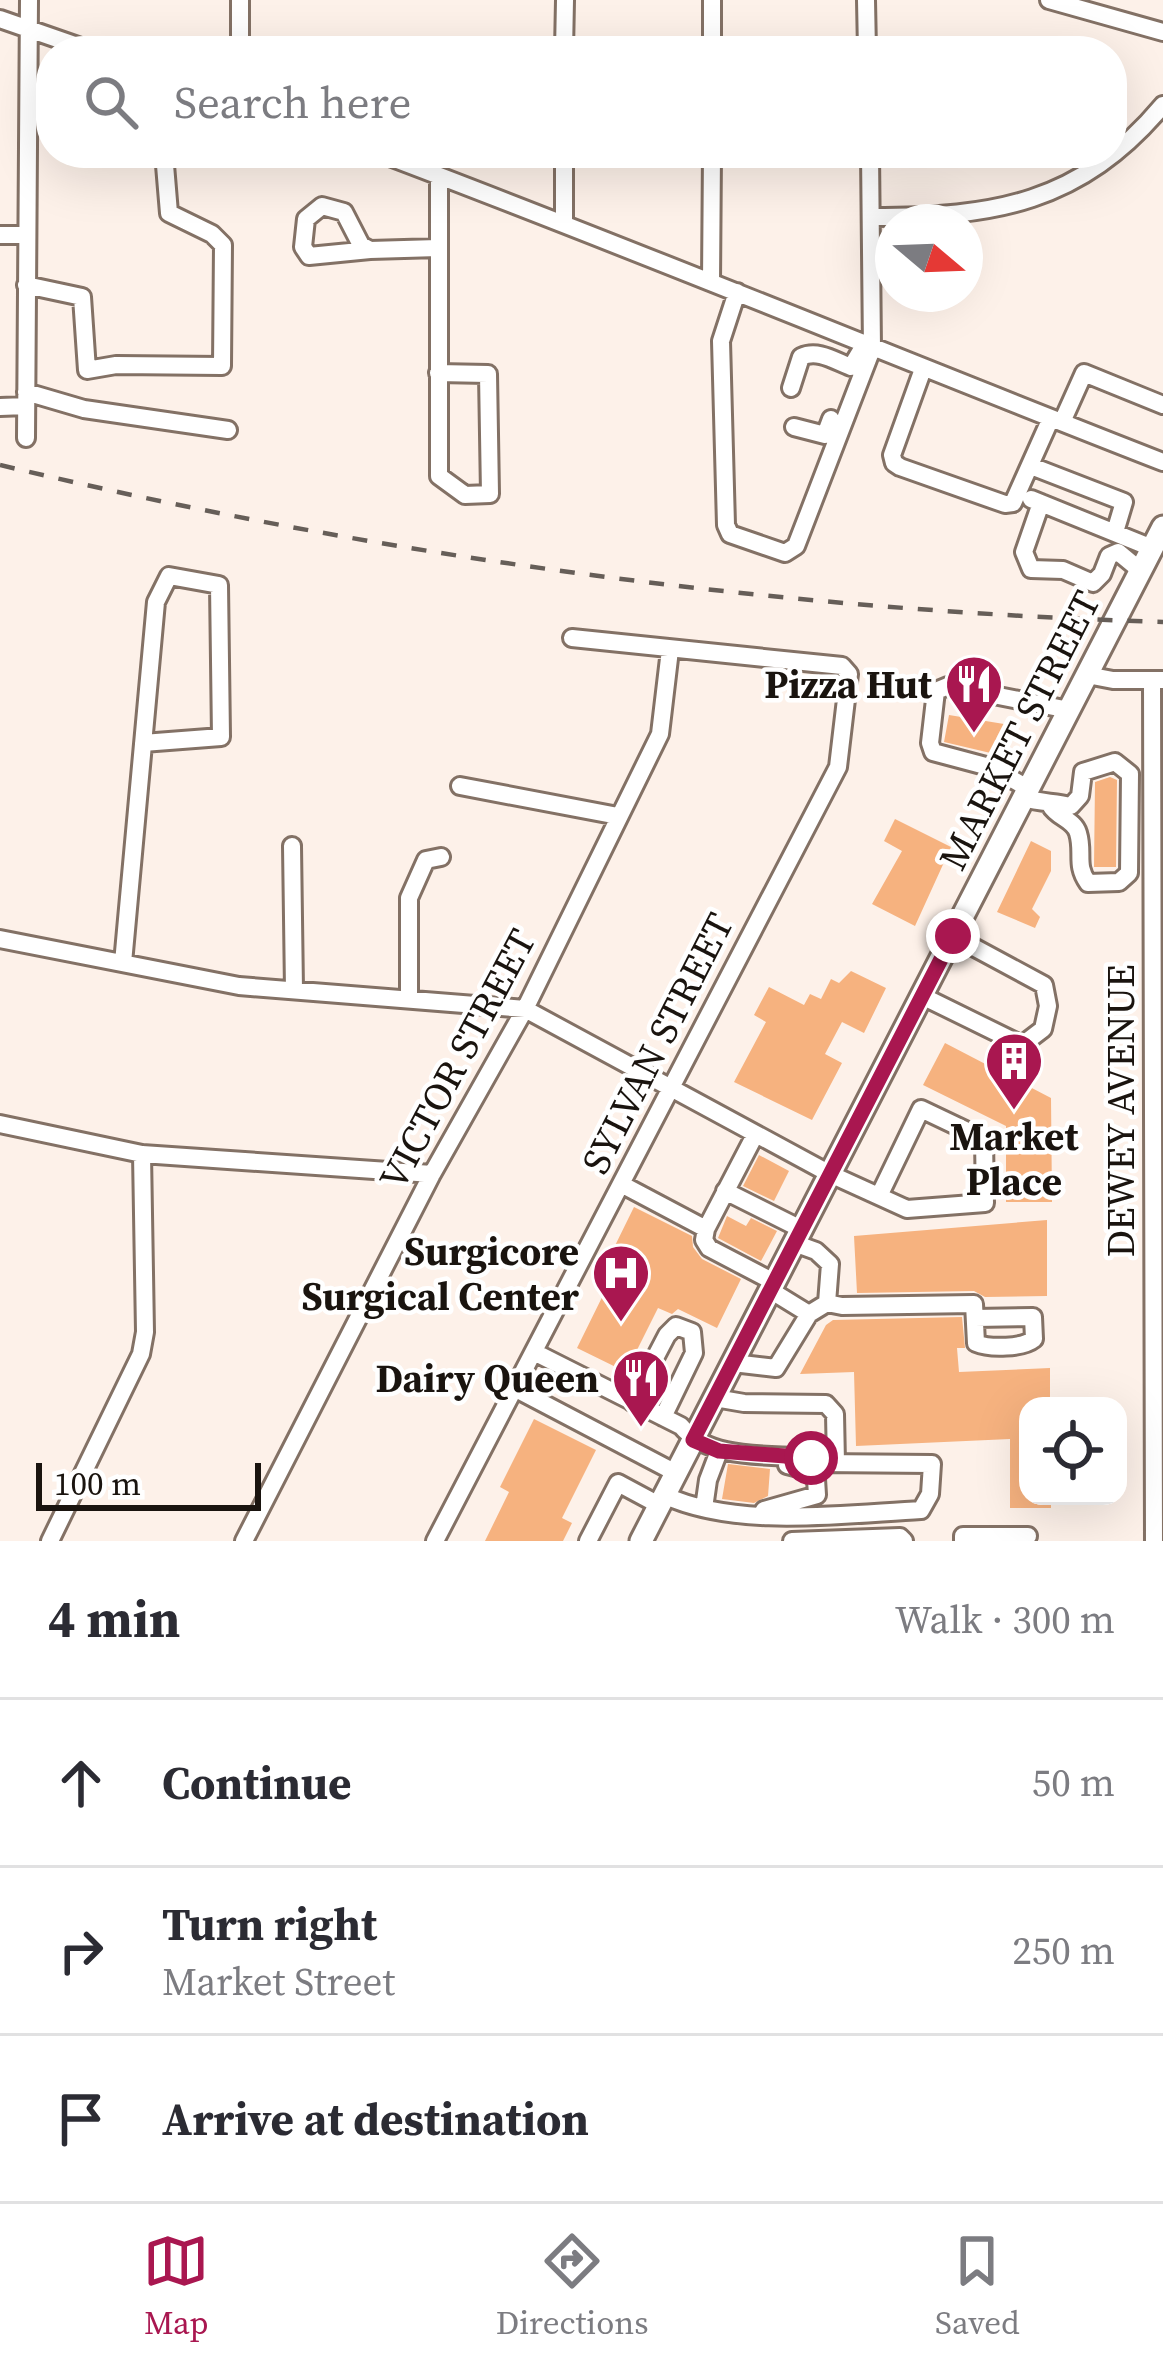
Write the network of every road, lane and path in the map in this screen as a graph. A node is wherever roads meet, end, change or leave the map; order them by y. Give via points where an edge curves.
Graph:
1 (28, 0) edge
2 (241, 0) edge
3 (565, 0) edge
4 (712, 0) edge
5 (866, 0) edge
6 (1049, 0) edge
7 (0, 19) edge
8 (27, 28) junction
9 (1163, 32) edge
10 (50, 36) edge
11 (240, 36) edge
12 (564, 36) edge
13 (712, 36) edge
14 (867, 36) edge
15 (1163, 105) edge
16 (1127, 144) edge
17 (166, 168) edge
18 (423, 168) edge
19 (564, 168) edge
20 (712, 168) edge
21 (870, 168) edge
22 (1093, 168) edge
23 (439, 176) junction
24 (872, 217) junction
25 (564, 222) junction
26 (0, 235) edge
27 (26, 235) junction
28 (438, 248) junction
29 (370, 250) dead end
30 (711, 282) junction
31 (26, 285) junction
32 (737, 292) junction
33 (868, 348) junction
34 (851, 367) junction
35 (923, 369) junction
36 (438, 373) junction
37 (791, 388) dead end
38 (26, 399) junction
39 (1163, 405) edge
40 (0, 406) edge
41 (1056, 420) junction
42 (794, 428) dead end
43 (228, 430) dead end
44 (26, 438) dead end
45 (1163, 461) edge
46 (1031, 466) junction
47 (1019, 494) junction
48 (1040, 503) junction
49 (1108, 529) junction
50 (1109, 556) junction
51 (1153, 557) edge
52 (572, 638) dead end
53 (670, 650) junction
54 (1087, 675) junction
55 (1158, 680) edge
56 (1070, 710) junction
57 (143, 743) junction
58 (460, 787) dead end
59 (1027, 793) junction
60 (1050, 805) junction
61 (618, 816) junction
62 (292, 846) dead end
63 (441, 857) dead end
64 (953, 936) junction
65 (0, 939) edge
66 (123, 963) junction
67 (294, 990) junction
68 (922, 996) junction
69 (409, 998) junction
70 (525, 1009) junction
71 (670, 1090) junction
72 (0, 1124) edge
73 (755, 1135) junction
74 (142, 1154) junction
75 (432, 1174) junction
76 (830, 1174) junction
77 (621, 1184) junction
78 (725, 1191) junction
79 (879, 1196) junction
80 (706, 1228) junction
81 (798, 1236) junction
82 (772, 1286) junction
83 (827, 1303) junction
84 (809, 1314) junction
85 (975, 1318) dead end
86 (533, 1352) junction
87 (733, 1363) junction
88 (514, 1388) junction
89 (715, 1398) junction
90 (632, 1402) junction
91 (663, 1418) junction
92 (1158, 1429) edge
93 (693, 1440) junction
94 (718, 1454) junction
95 (828, 1463) junction
96 (676, 1473) junction
97 (662, 1500) junction
98 (704, 1508) junction
99 (758, 1514) junction
100 (813, 1515) junction
101 (1028, 1536) dead end
102 (50, 1541) edge
103 (244, 1541) edge
104 (435, 1541) edge
105 (588, 1541) edge
106 (641, 1541) edge
107 (792, 1541) edge
108 (904, 1541) edge
109 (962, 1541) edge
110 (1154, 1541) edge

1 - 8 street
2 - 11 street
3 - 12 street
4 - 13 street
5 - 14 street
6 - 9 street
7 - 8 street
8 - 10 street
8 - 27 street
15 - 16 street
17 - 31 street via 170,213 224,245 222,366 87,370 82,297
18 - 23 street
19 - 25 street
20 - 30 street
21 - 24 street
22 - 24 street via 1037,198 962,215
23 - 25 street
23 - 28 street
24 - 33 street
25 - 30 street
26 - 27 street
27 - 31 street
28 - 29 street
28 - 36 street
30 - 32 street
31 - 38 street
32 - 33 street
32 - 33 street via 721,340 730,534 785,553 796,546
33 - 34 street
33 - 35 street
34 - 37 street via 809,353
34 - 42 street via 825,435
35 - 41 street
35 - 47 street via 894,463 1004,505
36 - 36 street via 439,476 465,495 490,494 488,374
38 - 40 street
38 - 43 street
38 - 44 street
39 - 41 street via 1084,373
41 - 45 street
41 - 46 street
46 - 47 street
46 - 49 street via 1124,502
47 - 48 street
48 - 49 street
48 - 50 street via 1024,551 1031,568 1063,570 1093,584
49 - 50 street
49 - 51 street
50 - 51 street
51 - 54 main road, MARKET STREET
52 - 53 street
53 - 61 street, VICTOR STREET via 660,734
53 - 71 street, SYLVAN STREET via 842,666 849,674 838,766
54 - 55 street
54 - 56 main road, MARKET STREET
55 - 92 street, DEWEY AVENUE
56 - 59 main road, MARKET STREET
56 - 59 street via 948,686 936,692 933,752 993,768
57 - 57 street via 221,737 219,585 170,576 156,602
57 - 66 street
58 - 61 street
59 - 60 street
59 - 64 main road, MARKET STREET
60 - 60 street via 1078,832 1078,869 1088,883 1130,874 1130,774 1115,762 1093,766 1071,806
61 - 70 street, VICTOR STREET
62 - 67 street
63 - 69 street via 426,860 409,898
64 - 68 main road, MARKET STREET
64 - 68 street via 1043,985 1043,1029 1022,1045
65 - 66 street
66 - 67 street
67 - 69 street
68 - 76 main road, MARKET STREET
69 - 70 street
70 - 71 street
70 - 75 street, VICTOR STREET
71 - 73 street
71 - 77 street, SYLVAN STREET
72 - 74 street
73 - 76 street
73 - 78 street
74 - 75 street
74 - 102 street via 141,1354
75 - 103 street, VICTOR STREET
76 - 79 street
76 - 81 main road, MARKET STREET
77 - 80 street
77 - 86 street, SYLVAN STREET
78 - 80 street
78 - 81 street
79 - 79 street via 907,1209 985,1203 984,1139 921,1109
80 - 82 street via 709,1248
81 - 82 main road, MARKET STREET
81 - 83 street via 830,1264
82 - 84 street
82 - 87 main road, MARKET STREET
83 - 84 street
83 - 85 street via 974,1304
84 - 87 street via 776,1368
86 - 88 street, SYLVAN STREET
86 - 90 street
87 - 89 main road, MARKET STREET
88 - 96 street
88 - 104 street, SYLVAN STREET
89 - 93 main road, MARKET STREET
89 - 95 street via 826,1404 835,1414
90 - 91 street
90 - 91 street via 667,1335 676,1326 692,1332 694,1353
91 - 93 street
92 - 110 street, DEWEY AVENUE
93 - 94 street
93 - 96 main road, MARKET STREET
94 - 95 street
94 - 98 street
94 - 99 street via 803,1468 819,1485 809,1500
95 - 100 street
95 - 100 street via 932,1464 928,1504
96 - 97 main road, MARKET STREET
97 - 98 street
97 - 105 street via 618,1483
97 - 106 main road, MARKET STREET
98 - 99 street
99 - 100 street
101 - 109 street
107 - 108 street

